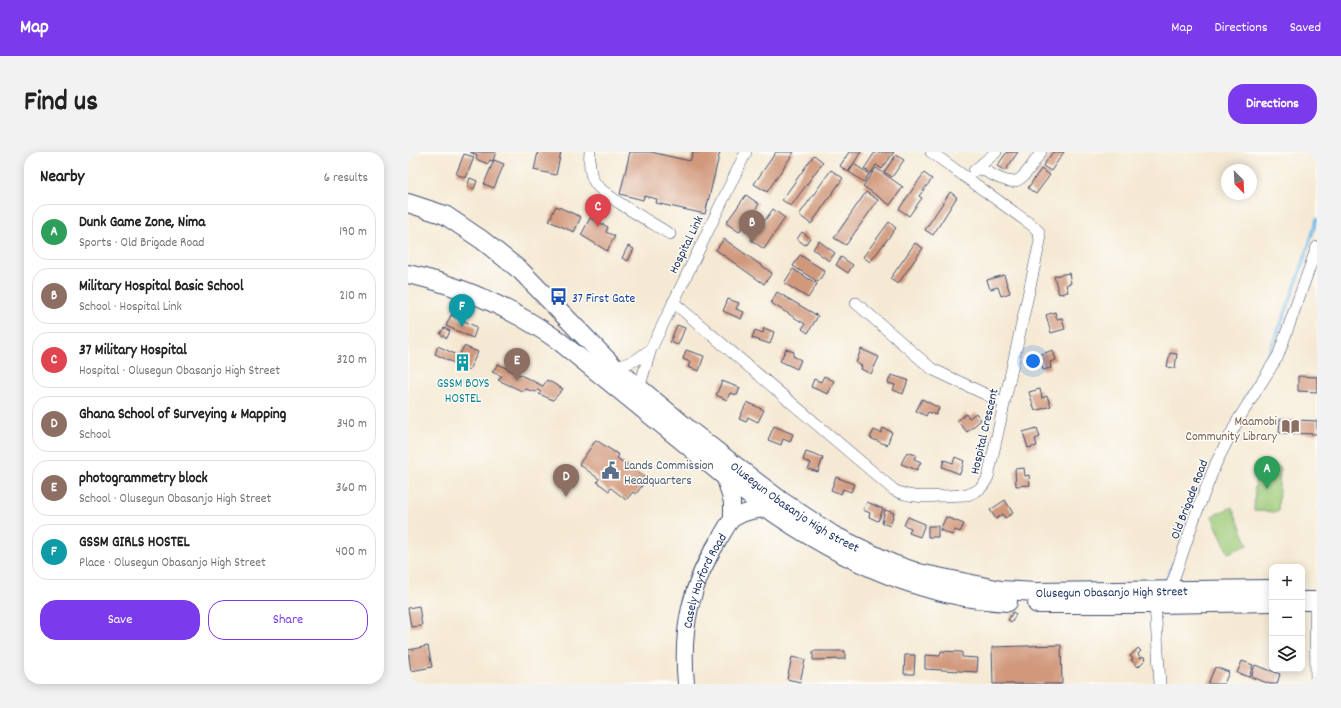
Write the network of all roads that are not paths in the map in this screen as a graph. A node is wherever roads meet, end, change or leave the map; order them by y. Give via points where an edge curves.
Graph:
1 (590, 152) edge
2 (746, 152) edge
3 (931, 152) edge
4 (996, 152) edge
5 (1041, 152) edge
6 (979, 168) junction
7 (965, 177) junction
8 (408, 196) edge
9 (408, 203) edge
10 (445, 215) junction
11 (670, 234) dead end
12 (1317, 247) edge
13 (408, 275) edge
14 (673, 302) junction
15 (856, 303) dead end
16 (651, 349) junction
17 (615, 368) junction
18 (639, 388) junction
19 (1004, 403) junction
20 (724, 475) junction
21 (768, 509) junction
22 (732, 519) junction
23 (1269, 589) edge
24 (1170, 590) junction
25 (1305, 591) edge
26 (1313, 598) edge
27 (1269, 602) edge
28 (1155, 604) junction
29 (686, 684) edge
30 (1160, 684) edge
31 (1316, 684) edge

1 - 11 street via 591,172 595,182 604,192
2 - 14 street, Hospital Link
3 - 7 street, Hospital Crescent
4 - 6 street
5 - 6 street via 1026,175 1012,182 1005,182
6 - 7 street
7 - 19 street, Hospital Crescent via 1039,232 1040,241
8 - 10 main road
9 - 10 main road, Olusegun Obasanjo High Street
10 - 17 main road, Olusegun Obasanjo High Street via 522,271
12 - 24 street, Old Brigade Road via 1278,356 1238,420 1216,462
13 - 20 main road, Olusegun Obasanjo High Street via 450,285 527,319 559,341
14 - 16 street, Hospital Link
14 - 19 street, Hospital Crescent via 888,487 901,494 967,495 983,487 988,477
15 - 19 street via 932,369
16 - 17 street, Hospital Link via 636,360
16 - 18 street, Hospital Link
17 - 18 main road, Olusegun Obasanjo High Street
18 - 24 main road, Olusegun Obasanjo High Street via 693,433 787,504 833,535 893,564 919,573 1001,590
20 - 21 main road, Olusegun Obasanjo High Street
20 - 22 street, Olusegun Obasanjo High Street via 732,502
21 - 22 street, Casely Hayford Road via 751,510
21 - 28 main road, Olusegun Obasanjo High Street via 804,533 861,564 936,591 1000,602
22 - 29 street, Casely Hayford Road via 712,551 694,592 684,637
23 - 24 main road, Olusegun Obasanjo High Street
25 - 26 main road
26 - 31 street
27 - 28 main road, Olusegun Obasanjo High Street
28 - 30 street

